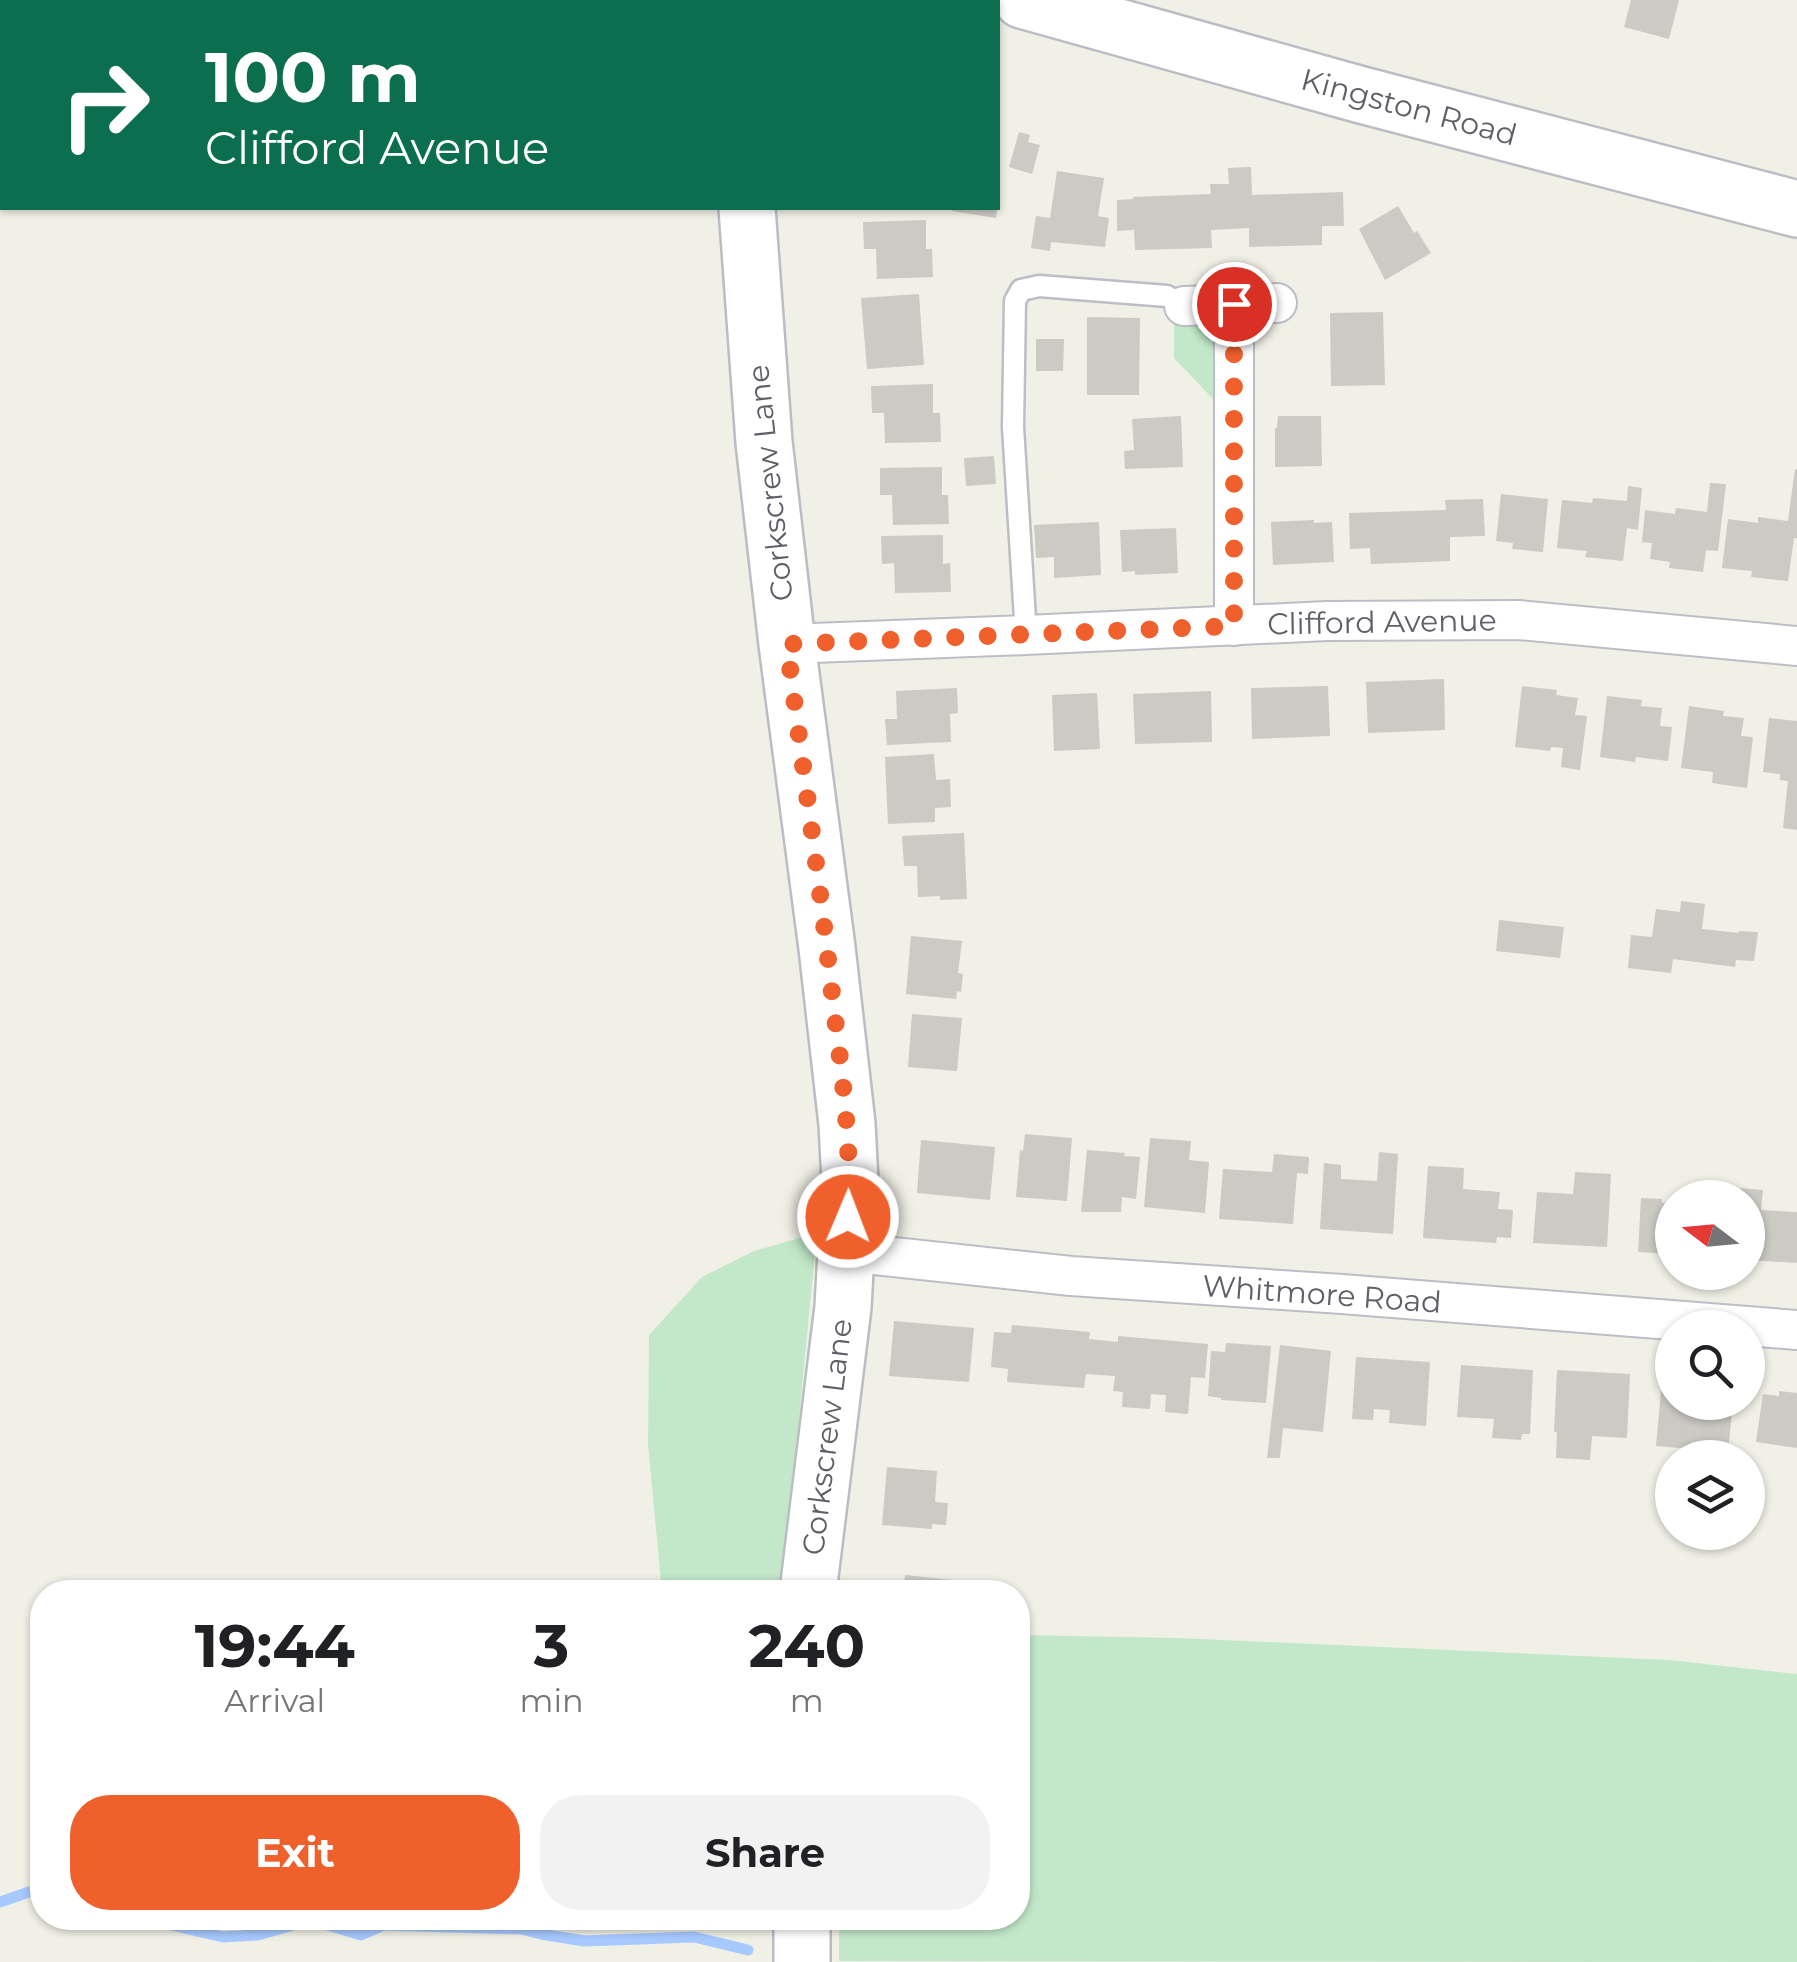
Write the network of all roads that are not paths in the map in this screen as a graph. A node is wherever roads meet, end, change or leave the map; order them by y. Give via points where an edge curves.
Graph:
1 (1022, 0) edge
2 (1797, 209) edge
3 (747, 210) edge
4 (1277, 303) dead end
5 (1234, 304) junction
6 (1184, 306) joint
7 (1234, 626) junction
8 (1026, 635) junction
9 (787, 644) junction
10 (1797, 646) edge
11 (847, 1252) junction
12 (1797, 1330) edge
13 (809, 1580) edge
14 (802, 1930) edge
15 (802, 1962) edge

1 - 2 street, Kingston Road
3 - 9 street, Corkscrew Lane
4 - 5 street
5 - 6 street
5 - 7 street
6 - 8 lane via 1168,296 1039,286 1021,290 1015,302 1013,427
7 - 8 street, Clifford Avenue
7 - 10 street, Clifford Avenue via 1518,620
8 - 9 street, Clifford Avenue
9 - 11 street, Corkscrew Lane via 847,1124
11 - 12 street, Whitmore Road via 1071,1276
11 - 13 street, Corkscrew Lane
14 - 15 street

